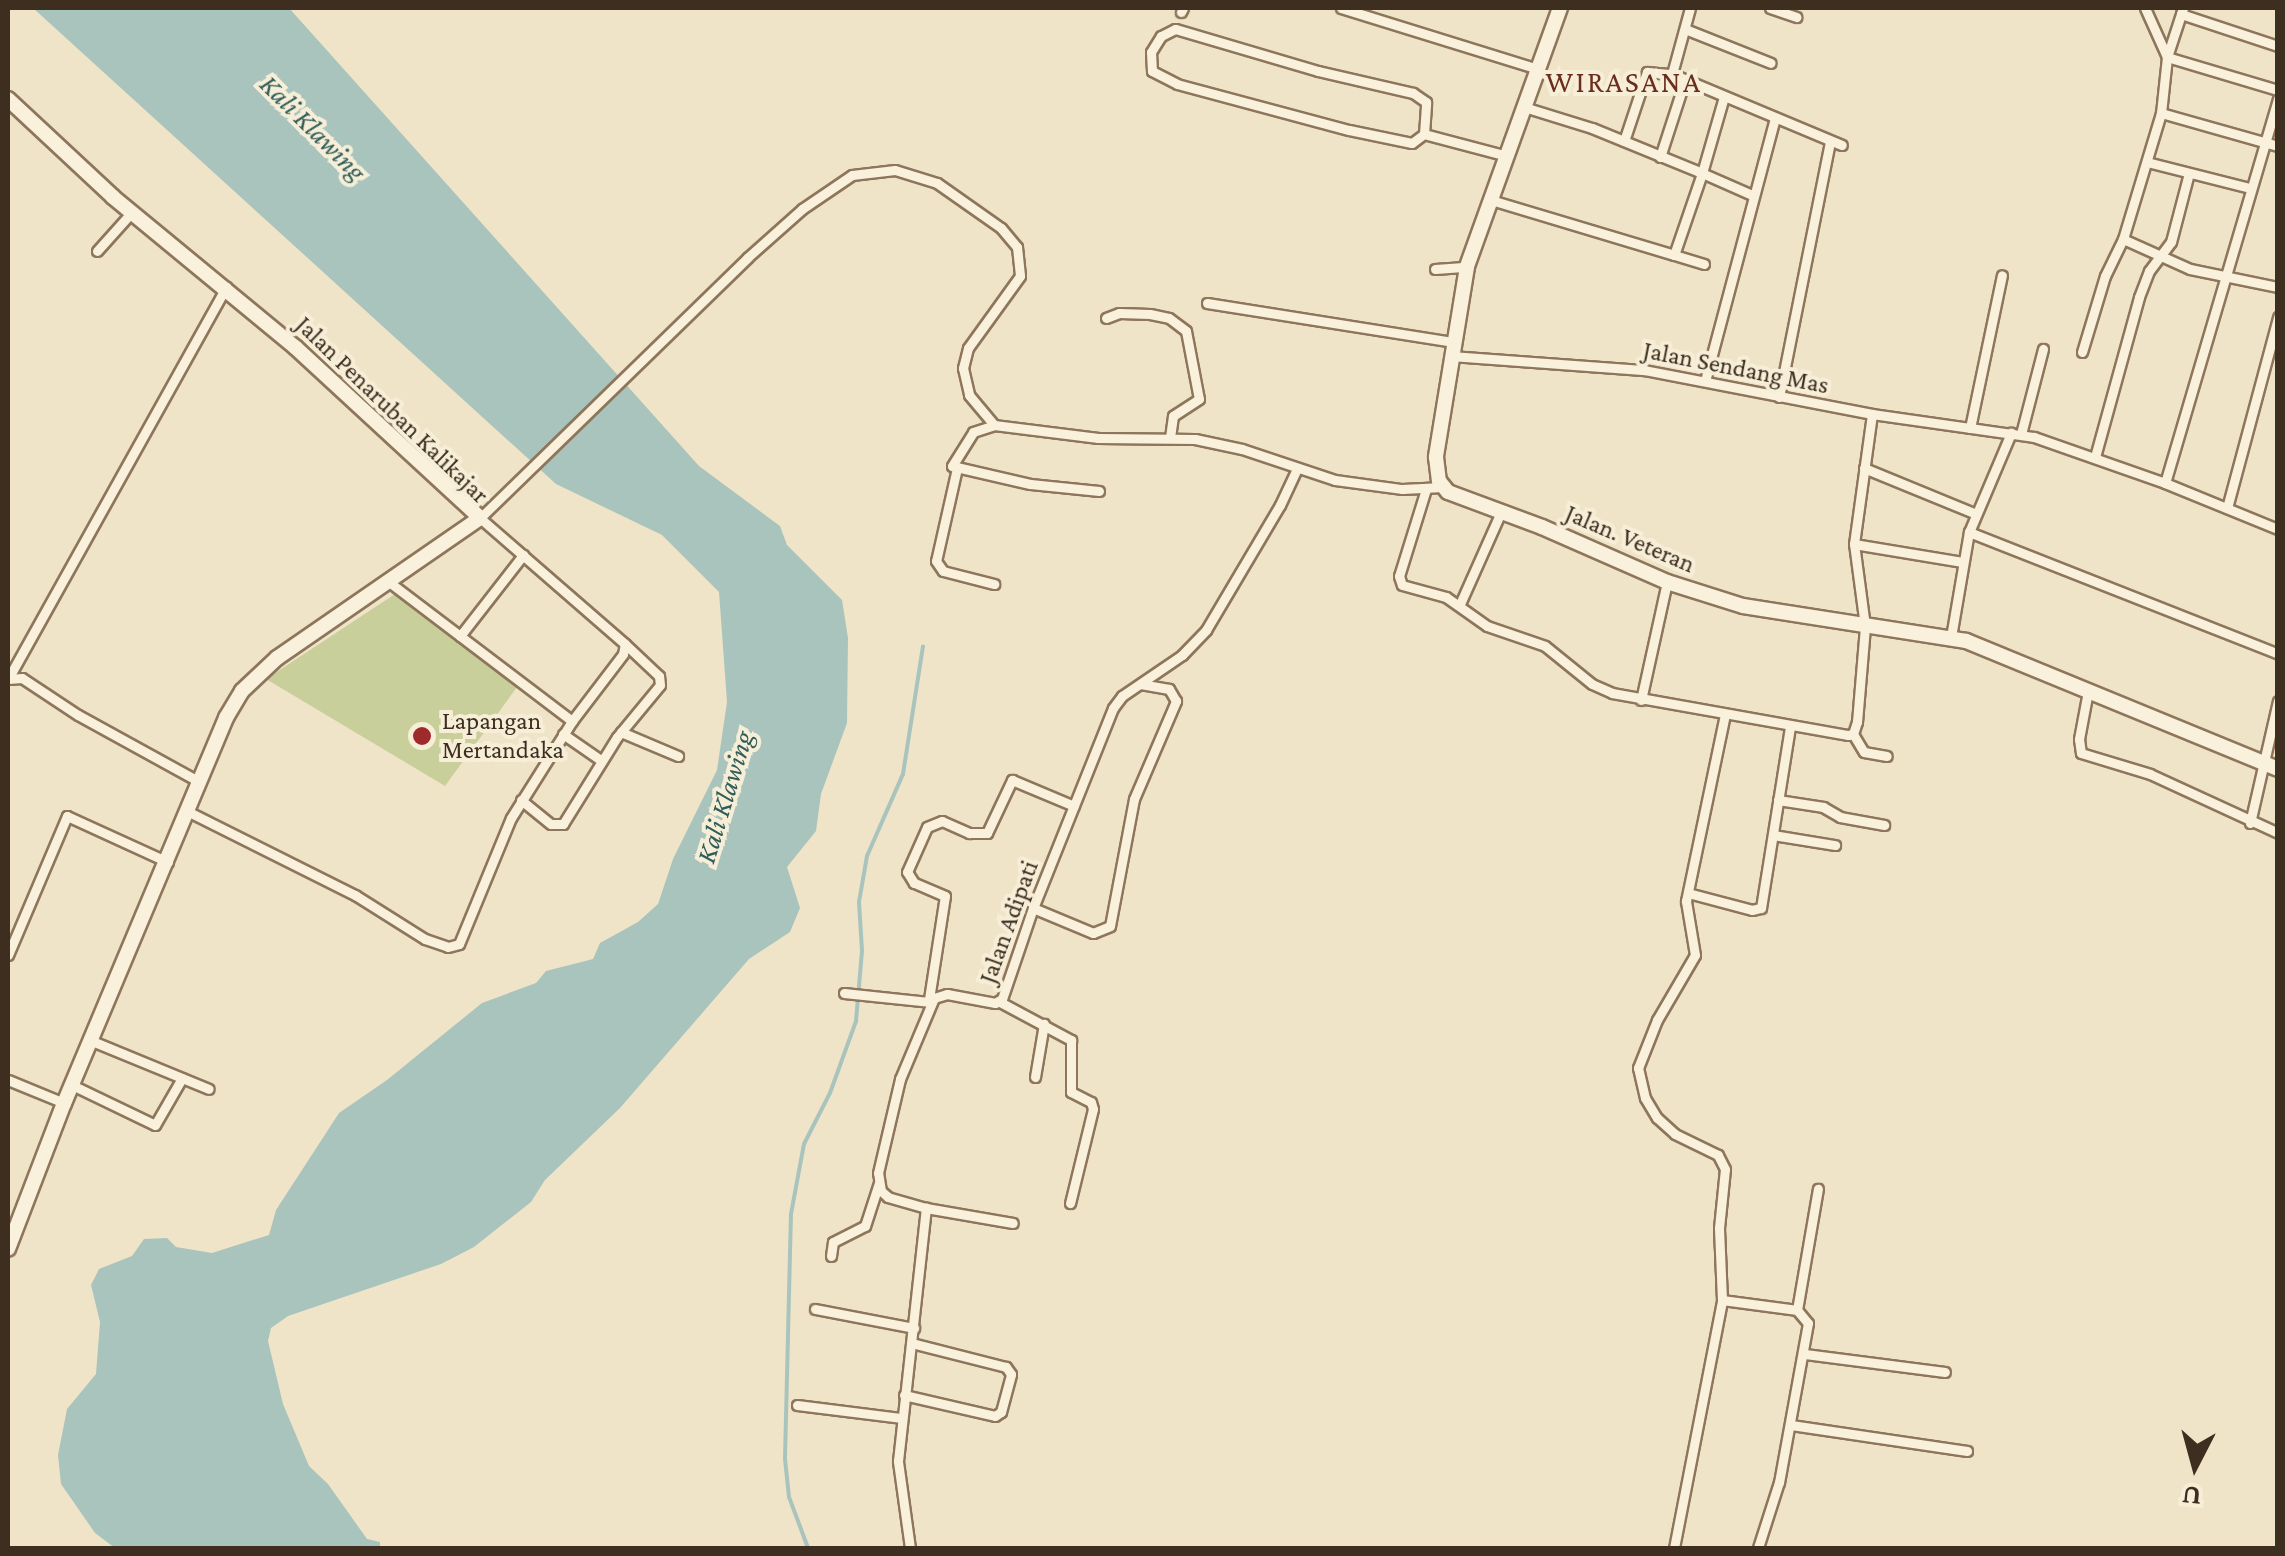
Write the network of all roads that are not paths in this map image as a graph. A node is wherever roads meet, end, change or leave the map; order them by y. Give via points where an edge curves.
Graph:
1 (1340, 8) edge
2 (1560, 8) edge
3 (1690, 8) edge
4 (1770, 8) edge
5 (2145, 8) edge
6 (2182, 11) edge
7 (1376, 13) edge
8 (1796, 17) dead end
9 (1685, 29) junction
10 (2278, 46) edge
11 (2167, 56) junction
12 (1771, 64) dead end
13 (1538, 68) junction
14 (1672, 74) junction
15 (1685, 80) junction
16 (2278, 94) edge
17 (1724, 98) junction
18 (8, 99) edge
19 (1524, 106) junction
20 (2161, 112) junction
21 (1775, 118) junction
22 (1424, 134) junction
23 (1624, 141) junction
24 (1830, 141) junction
25 (2264, 142) junction
26 (1842, 145) dead end
27 (2278, 146) edge
28 (1507, 156) junction
29 (1660, 157) junction
30 (2147, 162) junction
31 (2189, 172) junction
32 (1702, 173) junction
33 (2250, 188) junction
34 (1752, 196) junction
35 (1490, 200) junction
36 (132, 212) junction
37 (2123, 239) junction
38 (97, 251) dead end
39 (1674, 255) junction
40 (2161, 257) junction
41 (1704, 264) dead end
42 (1467, 267) junction
43 (1434, 269) dead end
44 (2002, 276) dead end
45 (2222, 278) junction
46 (226, 287) junction
47 (2278, 287) edge
48 (1207, 303) dead end
49 (2278, 317) edge
50 (1106, 318) dead end
51 (1453, 349) junction
52 (2043, 349) dead end
53 (2082, 352) dead end
54 (1704, 381) junction
55 (1779, 397) junction
56 (1872, 414) junction
57 (994, 426) junction
58 (1970, 428) junction
59 (2016, 434) junction
60 (1170, 437) junction
61 (2094, 456) junction
62 (957, 468) junction
63 (1864, 468) junction
64 (1296, 470) junction
65 (2165, 483) junction
66 (1443, 487) junction
67 (1426, 489) junction
68 (1099, 492) dead end
69 (2227, 508) junction
70 (1501, 512) junction
71 (1976, 514) junction
72 (480, 518) junction
73 (2278, 529) edge
74 (1970, 532) junction
75 (1854, 544) junction
76 (523, 555) junction
77 (1963, 562) junction
78 (390, 582) junction
79 (1667, 582) junction
80 (994, 584) dead end
81 (1460, 604) junction
82 (1864, 626) junction
83 (460, 636) junction
84 (1951, 637) junction
85 (625, 644) junction
86 (2278, 654) edge
87 (8, 679) edge
88 (1140, 684) junction
89 (2088, 690) junction
90 (1641, 700) junction
91 (2278, 701) edge
92 (1725, 716) junction
93 (572, 721) junction
94 (1790, 726) junction
95 (621, 732) junction
96 (563, 734) junction
97 (1853, 734) junction
98 (678, 756) dead end
99 (1887, 756) dead end
100 (602, 762) junction
101 (2270, 766) edge
102 (200, 782) junction
103 (522, 800) junction
104 (1778, 800) junction
105 (1074, 806) junction
106 (189, 812) junction
107 (2250, 823) junction
108 (1884, 824) dead end
109 (2278, 833) edge
110 (1773, 835) junction
111 (1834, 845) dead end
112 (168, 862) junction
113 (1688, 893) junction
114 (1033, 908) junction
115 (8, 955) edge
116 (844, 993) dead end
117 (929, 1002) junction
118 (1000, 1002) junction
119 (1044, 1024) junction
120 (92, 1042) junction
121 (182, 1078) junction
122 (1035, 1078) dead end
123 (8, 1080) edge
124 (72, 1085) junction
125 (209, 1090) dead end
126 (64, 1104) junction
127 (878, 1183) junction
128 (1818, 1189) dead end
129 (1070, 1202) dead end
130 (926, 1208) junction
131 (1012, 1223) dead end
132 (8, 1249) edge
133 (830, 1256) dead end
134 (1722, 1300) junction
135 (816, 1309) dead end
136 (1797, 1310) junction
137 (914, 1328) junction
138 (912, 1342) junction
139 (1805, 1354) junction
140 (1946, 1372) dead end
141 (904, 1395) junction
142 (797, 1405) dead end
143 (902, 1418) junction
144 (1791, 1425) junction
145 (1968, 1452) dead end
146 (910, 1548) edge
147 (1674, 1548) edge
148 (1758, 1548) edge

1 - 7 street
2 - 13 street
3 - 9 street
4 - 8 street
5 - 11 street
6 - 10 street
6 - 11 street
7 - 13 street
9 - 12 street
9 - 14 street
11 - 16 street
11 - 20 street
13 - 19 street
14 - 15 street
14 - 23 street via 1647,72
15 - 17 street
15 - 29 street
16 - 25 street
17 - 21 street
17 - 32 street
18 - 36 street, Jalan Penaruban Kalikajar
19 - 23 street
19 - 28 street
20 - 25 street
20 - 30 street
21 - 24 street
21 - 34 street
22 - 22 street via 1415,143 1397,140 1176,84 1152,71 1151,52 1174,29 1420,95 1426,102
22 - 28 street
23 - 29 street
24 - 26 street
24 - 55 street
25 - 27 street
25 - 33 street
28 - 35 street
29 - 32 street
30 - 31 street
30 - 37 street
31 - 33 street
31 - 40 street
32 - 34 street
32 - 39 street
33 - 45 street
34 - 54 street
35 - 39 street
35 - 42 street
36 - 38 street
36 - 46 street, Jalan Penaruban Kalikajar
37 - 40 street
37 - 53 street
39 - 41 street
40 - 45 street
40 - 61 street via 2139,297
42 - 43 street
42 - 51 street
44 - 58 street
45 - 47 street
45 - 65 street
46 - 72 street, Jalan Penaruban Kalikajar
46 - 87 street
48 - 51 street, Jalan Sendang Mas
49 - 69 street
50 - 60 street via 1150,314 1186,331 1199,400 1173,416
51 - 54 street, Jalan Sendang Mas
51 - 66 street via 1435,468
52 - 59 street
54 - 55 street, Jalan Sendang Mas
55 - 56 street, Jalan Sendang Mas
56 - 58 street, Jalan Sendang Mas
56 - 63 street
57 - 60 street via 1098,438
57 - 62 street via 973,432 952,464
57 - 72 street via 969,395 963,368 968,348 1020,276 1017,247 1001,228 937,184 896,170 852,175 802,209
58 - 59 street, Jalan Sendang Mas
59 - 61 street, Jalan Sendang Mas
59 - 71 street
60 - 64 street via 1242,449
61 - 65 street, Jalan Sendang Mas
62 - 68 street
62 - 80 street via 936,561 943,571
63 - 71 street
63 - 75 street
64 - 67 street
64 - 88 street, Jalan Adipati via 1206,630
65 - 69 street, Jalan Sendang Mas
66 - 67 street
66 - 70 street, Jalan. Veteran
67 - 81 street via 1398,580
69 - 73 street, Jalan Sendang Mas
70 - 79 street, Jalan. Veteran
70 - 81 street
71 - 74 street
72 - 76 street
72 - 78 street, Jalan Penaruban Kalikajar
74 - 77 street
74 - 86 street
75 - 77 street
75 - 82 street
76 - 83 street
76 - 85 street
77 - 84 street
78 - 83 street
78 - 102 street, Jalan Penaruban Kalikajar via 253,677 226,718
79 - 82 street, Jalan. Veteran via 1759,610
79 - 90 street
81 - 90 street via 1487,626 1545,646 1601,689
82 - 84 street, Jalan. Veteran
82 - 97 street
83 - 93 street
84 - 89 street, Jalan. Veteran
85 - 93 street
85 - 95 street via 661,681
87 - 102 street via 22,678
88 - 105 street, Jalan Adipati via 1112,708
88 - 114 street via 1170,689 1176,701 1134,798 1110,926 1092,933
89 - 101 street, Jalan. Veteran
89 - 107 street via 2081,753 2150,774
90 - 92 street
91 - 101 street
92 - 94 street
92 - 113 street
93 - 96 street
94 - 97 street
94 - 104 street
95 - 98 street
95 - 100 street
96 - 100 street
96 - 103 street
97 - 99 street via 1864,752
100 - 103 street via 563,824 551,824
101 - 107 street
102 - 106 street, Jalan Penaruban Kalikajar
103 - 106 street via 454,946 425,938
104 - 108 street
104 - 110 street
105 - 114 street, Jalan Adipati
105 - 117 street via 1012,780 988,833 942,821 927,826 907,872 914,883 945,896
106 - 112 street, Jalan Penaruban Kalikajar
107 - 109 street
110 - 111 street
110 - 113 street via 1759,910
112 - 115 street via 67,816
112 - 120 street, Jalan Penaruban Kalikajar
113 - 134 street via 1694,955 1638,1068 1645,1098 1666,1128 1724,1161 1718,1228
114 - 118 street, Jalan Adipati
116 - 117 street, Jalan Adipati
117 - 118 street, Jalan Adipati via 947,994
117 - 127 street via 894,1099
118 - 119 street
119 - 122 street
119 - 129 street via 1071,1040 1071,1092 1093,1105
120 - 121 street
120 - 124 street, Jalan Penaruban Kalikajar
121 - 124 street via 155,1125
121 - 125 street
123 - 126 street
124 - 126 street, Jalan Penaruban Kalikajar
126 - 132 street, Jalan Penaruban Kalikajar
127 - 130 street via 888,1197
127 - 133 street via 865,1226 834,1241
128 - 136 street
130 - 131 street
130 - 137 street
134 - 136 street
134 - 147 street
135 - 137 street
136 - 139 street via 1808,1323
137 - 138 street
138 - 141 street
138 - 141 street via 1006,1367 1011,1374 995,1416
139 - 140 street
139 - 144 street
141 - 143 street
142 - 143 street
143 - 146 street via 898,1475
144 - 145 street
144 - 148 street

